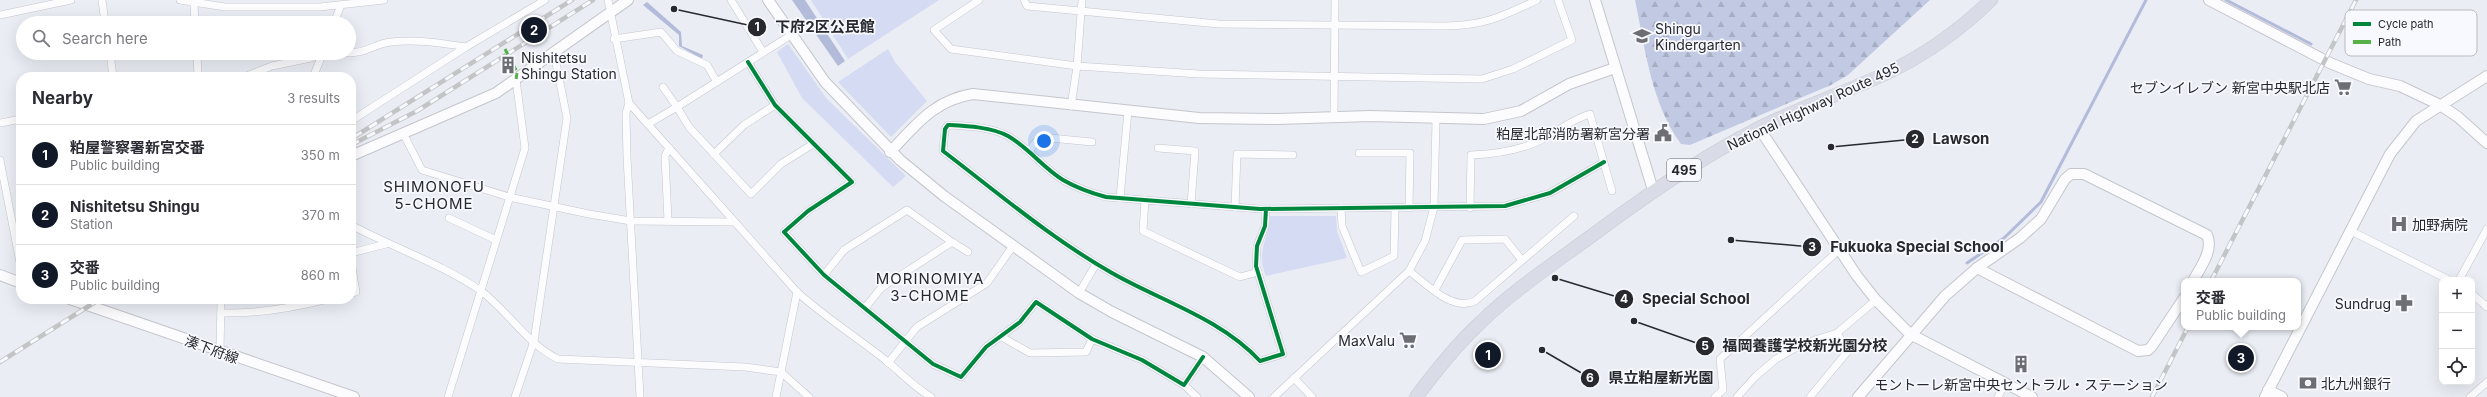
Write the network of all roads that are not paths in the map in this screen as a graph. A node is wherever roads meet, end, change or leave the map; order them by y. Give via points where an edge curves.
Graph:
1 (72, 0) edge
2 (102, 0) edge
3 (180, 0) edge
4 (384, 0) edge
5 (545, 0) edge
6 (608, 0) edge
7 (628, 0) edge
8 (731, 0) edge
9 (768, 0) edge
10 (979, 0) edge
11 (1024, 0) edge
12 (1082, 0) edge
13 (1335, 0) edge
14 (1537, 0) edge
15 (1558, 0) edge
16 (1595, 0) edge
17 (1991, 0) edge
18 (2209, 0) edge
19 (250, 3) edge
20 (194, 4) junction
21 (340, 5) junction
22 (1081, 11) junction
23 (610, 13) junction
24 (0, 15) edge
25 (104, 16) edge
26 (195, 16) edge
27 (336, 16) edge
28 (1335, 24) junction
29 (791, 34) junction
30 (614, 39) junction
31 (466, 47) junction
32 (763, 52) junction
33 (356, 53) edge
34 (554, 53) junction
35 (111, 60) edge
36 (197, 60) edge
37 (301, 60) edge
38 (320, 60) edge
39 (748, 62) junction
40 (1077, 66) junction
41 (1615, 68) junction
42 (112, 72) edge
43 (198, 72) edge
44 (257, 72) edge
45 (315, 72) edge
46 (2487, 76) edge
47 (1334, 77) junction
48 (516, 80) junction
49 (716, 82) junction
50 (663, 87) dead end
51 (629, 103) junction
52 (2440, 105) junction
53 (775, 106) junction
54 (1071, 106) junction
55 (677, 107) junction
56 (1128, 111) junction
57 (1334, 117) junction
58 (356, 118) edge
59 (1436, 118) junction
60 (16, 120) edge
61 (0, 123) edge
62 (648, 124) junction
63 (1759, 128) junction
64 (403, 133) junction
65 (1092, 142) dead end
66 (2487, 143) edge
67 (813, 144) junction
68 (669, 148) junction
69 (1158, 148) dead end
70 (1029, 151) junction
71 (890, 152) junction
72 (1359, 153) dead end
73 (356, 154) edge
74 (714, 154) junction
75 (1293, 155) dead end
76 (0, 160) edge
77 (1604, 162) junction
78 (1653, 190) junction
79 (1612, 191) dead end
80 (509, 197) junction
81 (1120, 198) junction
82 (1145, 200) junction
83 (1191, 204) junction
84 (1234, 207) junction
85 (1434, 207) junction
86 (554, 208) junction
87 (1341, 208) junction
88 (1395, 208) junction
89 (1409, 208) junction
90 (1470, 208) junction
91 (1266, 209) junction
92 (1574, 216) dead end
93 (449, 218) dead end
94 (631, 221) junction
95 (668, 221) junction
96 (734, 222) junction
97 (356, 228) edge
98 (2351, 231) junction
99 (2486, 233) edge
100 (496, 240) junction
101 (16, 242) edge
102 (952, 242) junction
103 (386, 244) junction
104 (1013, 246) junction
105 (1840, 249) junction
106 (356, 252) edge
107 (968, 252) dead end
108 (1521, 259) junction
109 (1096, 264) junction
110 (1978, 268) junction
111 (1409, 271) junction
112 (1258, 272) junction
113 (0, 275) edge
114 (824, 275) junction
115 (2443, 277) edge
116 (2461, 277) edge
117 (2195, 278) edge
118 (16, 281) edge
119 (1435, 290) junction
120 (480, 291) junction
121 (797, 292) junction
122 (1079, 293) junction
123 (2475, 297) edge
124 (1876, 300) junction
125 (2181, 302) edge
126 (87, 304) edge
127 (221, 304) edge
128 (307, 304) edge
129 (2487, 307) edge
130 (865, 308) junction
131 (221, 313) junction
132 (2301, 327) edge
133 (2300, 330) edge
134 (1837, 333) junction
135 (1910, 334) junction
136 (1000, 336) junction
137 (1092, 339) junction
138 (534, 341) junction
139 (906, 342) junction
140 (220, 352) junction
141 (1204, 357) junction
142 (638, 362) junction
143 (888, 362) junction
144 (781, 372) junction
145 (1294, 378) junction
146 (2005, 382) junction
147 (2487, 382) edge
148 (1184, 385) junction
149 (2267, 393) edge
150 (354, 397) edge
151 (448, 397) edge
152 (515, 397) edge
153 (640, 397) edge
154 (776, 397) edge
155 (809, 397) edge
156 (931, 397) edge
157 (1197, 397) edge
158 (1249, 397) edge
159 (1274, 397) edge
160 (1312, 397) edge
161 (1416, 397) edge
162 (1715, 397) edge
163 (1737, 397) edge
164 (1810, 397) edge
165 (1858, 397) edge
166 (1998, 397) edge
167 (2032, 397) edge
168 (2282, 397) edge
169 (2470, 397) edge

1 - 24 street
2 - 25 street
3 - 20 street
4 - 21 street
5 - 31 street
6 - 23 street
7 - 23 street
8 - 32 street
9 - 29 street
10 - 40 street via 934,30 951,49
11 - 22 street via 1027,6
12 - 22 street
13 - 28 street
14 - 28 street via 1494,20 1471,26
15 - 47 street via 1572,40 1513,69 1482,79
16 - 41 street
17 - 63 highway, National Highway Route 495 / 495 via 1948,36 1915,58 1889,72
18 - 52 street via 2330,63 2369,79 2400,86
19 - 20 street via 225,7
19 - 21 street via 320,7
20 - 26 street
21 - 27 street
22 - 28 street via 1219,24
22 - 40 street
23 - 30 street
23 - 34 street
28 - 47 street
29 - 32 street
29 - 71 street via 825,82
30 - 49 street via 660,32 678,51 707,65
30 - 51 street
31 - 33 street via 441,43 389,42
31 - 58 street
32 - 39 street
34 - 48 street
34 - 86 street via 567,118
35 - 42 street
36 - 43 street
37 - 44 street
38 - 45 street
39 - 49 street
39 - 53 street
40 - 47 street via 1199,74
40 - 54 street
41 - 59 street via 1581,78 1508,116 1484,120
41 - 78 street
46 - 52 street
47 - 57 street
48 - 64 street via 496,93
48 - 80 street via 525,148
49 - 55 street
50 - 55 street
51 - 62 street
51 - 94 street via 626,113
52 - 66 street
52 - 98 street via 2416,121 2390,154
53 - 67 street
53 - 74 street via 744,126
54 - 56 street
54 - 71 street via 985,95 960,96 938,105
55 - 62 street
55 - 74 street via 689,127
56 - 57 street via 1206,118
56 - 81 street
57 - 59 street
59 - 85 street
60 - 61 street
62 - 68 street
63 - 78 highway, National Highway Route 495 / 495 via 1696,162
63 - 105 street
64 - 73 street
64 - 80 street via 422,170
65 - 70 street via 1040,137
67 - 74 street via 782,164 751,194
67 - 114 street via 852,182 808,211 784,232
68 - 95 street via 665,156
68 - 96 street
69 - 83 street via 1196,151
70 - 81 street via 1063,180 1088,192
70 - 109 street via 993,130 948,125 945,129 943,151
71 - 104 street via 944,196
72 - 89 street via 1410,153
75 - 84 street via 1237,154
76 - 101 street
77 - 79 street
77 - 90 street via 1567,185 1532,200 1505,206
77 - 90 street via 1590,114 1582,116 1524,147 1471,155
78 - 161 highway, National Highway Route 495 / 495 via 1482,320 1446,358
80 - 86 street
80 - 100 street
81 - 82 street
82 - 83 street
82 - 112 street via 1143,231 1240,277
83 - 84 street
84 - 91 street
85 - 89 street
85 - 90 street
85 - 111 street via 1425,241
86 - 94 street
86 - 138 street
87 - 88 street
87 - 88 street via 1342,226 1361,272 1394,256
87 - 91 street
88 - 89 street
91 - 112 street via 1265,226 1257,246
92 - 108 street
93 - 100 street
94 - 95 street
94 - 142 street
95 - 96 street
96 - 121 street
97 - 103 street
98 - 115 street
98 - 132 street
99 - 116 street
100 - 120 street
102 - 107 street
102 - 114 street via 907,210 844,250
102 - 130 street via 881,288
103 - 106 street
103 - 120 street
104 - 122 street
104 - 139 street via 987,283 917,326
105 - 124 street
105 - 162 street via 1720,359 1723,390
108 - 119 street via 1475,301 1468,304 1454,303
108 - 119 street via 1505,239 1462,240
109 - 112 street via 1211,323 1252,352 1260,361 1283,354
109 - 122 street
110 - 117 street via 2030,229 2051,205 2065,179 2077,173 2207,235 2210,244 2208,252
110 - 125 street via 2138,351 2148,350 2152,346
110 - 135 street via 1937,303
111 - 119 street
111 - 145 street
113 - 118 street
114 - 130 street
120 - 138 street
120 - 151 street
121 - 143 street via 826,318
121 - 144 street
122 - 141 street
123 - 129 street
124 - 134 street
124 - 135 street
126 - 140 street, 湊下府線
127 - 131 street
128 - 131 street via 246,314
130 - 139 street
131 - 140 street
133 - 149 street
134 - 163 street via 1802,344 1776,359
134 - 164 street via 1848,351
135 - 146 street
135 - 165 street
136 - 137 street via 1030,353 1086,352
136 - 137 street via 1020,322 1036,302
136 - 139 street via 986,347 961,377 933,364
137 - 148 street via 1142,360
138 - 142 street via 543,352 558,359
138 - 152 street
139 - 143 street
140 - 150 street, 湊下府線
141 - 148 street
141 - 158 street
142 - 144 street via 745,367
142 - 153 street
143 - 156 street via 912,386
144 - 154 street
144 - 155 street
145 - 159 street
145 - 160 street
146 - 166 street
146 - 167 street
147 - 169 street
148 - 157 street
149 - 168 street

